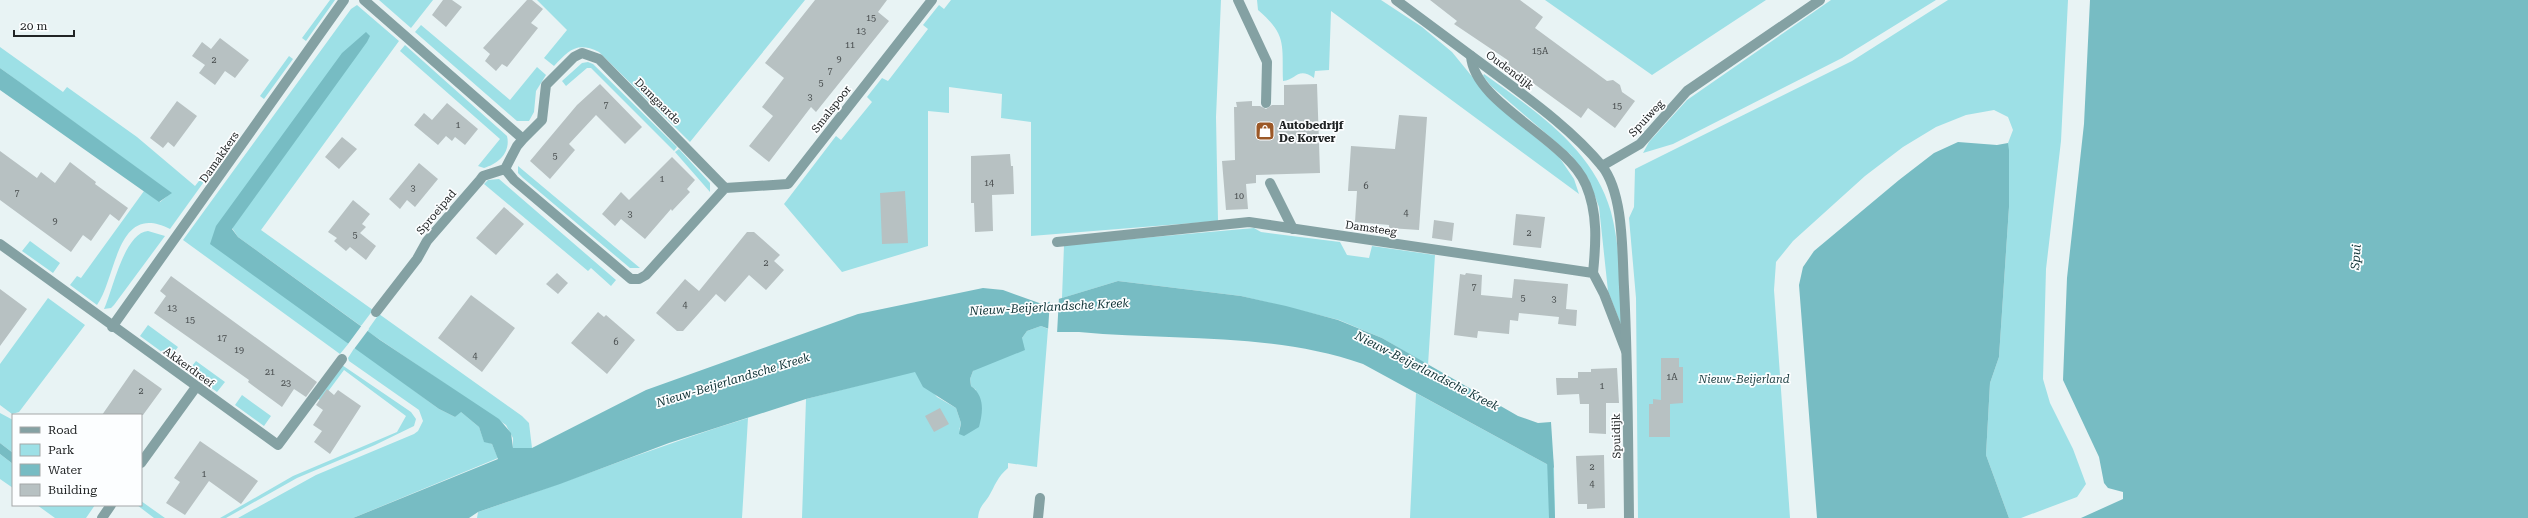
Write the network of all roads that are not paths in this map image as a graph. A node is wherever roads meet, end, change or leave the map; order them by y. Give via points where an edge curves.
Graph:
1 (344, 0) edge
2 (364, 0) edge
3 (932, 0) edge
4 (1238, 0) edge
5 (1396, 0) edge
6 (1820, 0) edge
7 (1471, 56) junction
8 (1266, 103) dead end
9 (523, 139) junction
10 (1602, 166) junction
11 (505, 169) junction
12 (1270, 183) dead end
13 (726, 188) junction
14 (1294, 229) junction
15 (1057, 242) dead end
16 (0, 244) edge
17 (1593, 273) junction
18 (376, 312) dead end
19 (112, 327) junction
20 (1627, 354) junction
21 (342, 359) dead end
22 (196, 387) junction
23 (142, 462) edge
24 (1040, 498) dead end
25 (110, 506) edge
26 (102, 518) edge
27 (1038, 518) edge
28 (1629, 518) edge

1 - 19 street, Damakkers
2 - 9 street
3 - 13 street, Smalspoor via 788,184
4 - 8 street via 1267,62
5 - 7 street, Oudendijk
6 - 10 street, Spuiweg via 1687,91 1640,144
7 - 10 street, Oudendijk via 1537,105 1572,135
7 - 17 street via 1472,66 1484,86 1571,163 1586,184 1597,234
9 - 11 street
9 - 13 street, Damgaarde via 542,120 544,91 551,78 574,57 582,53 590,54 599,59
10 - 20 street via 1614,193 1621,235
11 - 13 street via 514,180 631,279 639,279 646,275
11 - 18 street, Sproeipad via 483,176 427,241 417,259
12 - 14 street
14 - 15 street, Damsteeg via 1249,222
14 - 17 street, Damsteeg
16 - 19 street, Akkerdreef
17 - 20 street via 1604,294
19 - 22 street, Akkerdreef
20 - 28 street, Spuidijk
21 - 22 street, Akkerdreef via 278,445
22 - 23 street
24 - 27 street
25 - 26 street

